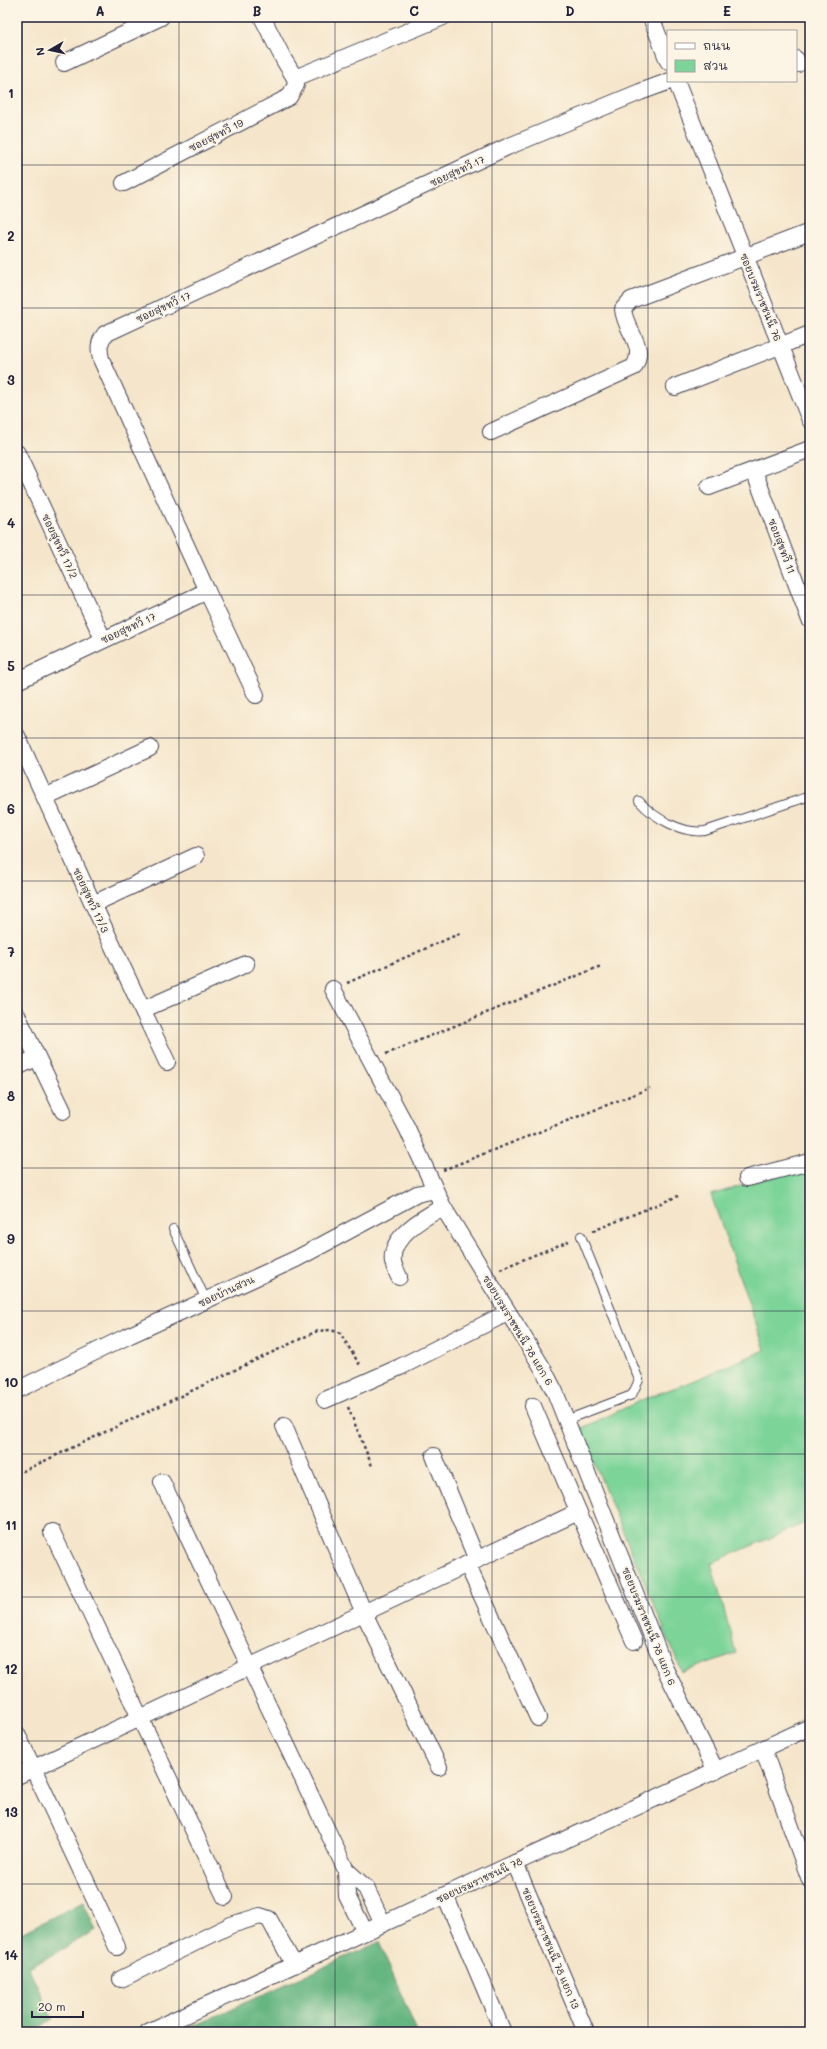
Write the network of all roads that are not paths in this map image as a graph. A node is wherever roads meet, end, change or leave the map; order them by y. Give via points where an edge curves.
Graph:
1 (161, 17) edge
2 (262, 17) edge
3 (443, 17) edge
4 (651, 17) edge
5 (667, 58) edge
6 (64, 63) dead end
7 (295, 78) junction
8 (667, 82) edge
9 (676, 82) edge
10 (124, 183) dead end
11 (810, 232) edge
12 (745, 258) junction
13 (810, 334) edge
14 (780, 346) junction
15 (675, 387) dead end
16 (810, 420) edge
17 (491, 432) dead end
18 (810, 449) edge
19 (17, 453) edge
20 (754, 471) junction
21 (709, 487) dead end
22 (207, 591) junction
23 (810, 620) edge
24 (103, 640) junction
25 (17, 681) edge
26 (256, 695) dead end
27 (17, 736) edge
28 (150, 748) dead end
29 (810, 796) edge
30 (45, 797) junction
31 (639, 801) dead end
32 (196, 856) dead end
33 (93, 904) junction
34 (246, 964) dead end
35 (333, 989) road end
36 (142, 1010) junction
37 (17, 1015) edge
38 (36, 1058) junction
39 (167, 1062) dead end
40 (17, 1067) edge
41 (63, 1110) dead end
42 (810, 1162) edge
43 (748, 1178) dead end
44 (435, 1190) junction
45 (443, 1207) junction
46 (173, 1230) dead end
47 (581, 1236) dead end
48 (399, 1277) dead end
49 (206, 1300) junction
50 (507, 1313) junction
51 (17, 1390) edge
52 (325, 1400) dead end
53 (533, 1406) dead end
54 (566, 1420) junction
55 (284, 1426) dead end
56 (434, 1456) dead end
57 (162, 1482) dead end
58 (578, 1512) junction
59 (52, 1532) dead end
60 (472, 1562) junction
61 (364, 1613) junction
62 (634, 1641) dead end
63 (248, 1667) junction
64 (140, 1718) junction
65 (538, 1718) dead end
66 (810, 1727) edge
67 (17, 1734) edge
68 (763, 1749) junction
69 (439, 1768) dead end
70 (33, 1769) junction
71 (716, 1771) junction
72 (17, 1776) edge
73 (515, 1863) junction
74 (346, 1870) junction
75 (810, 1880) edge
76 (446, 1896) junction
77 (225, 1897) dead end
78 (383, 1924) junction
79 (365, 1932) junction
80 (117, 1947) dead end
81 (294, 1965) junction
82 (121, 1979) dead end
83 (148, 2032) edge
84 (503, 2032) edge
85 (586, 2032) edge

1 - 6 street
2 - 7 street
3 - 7 street
4 - 5 street
7 - 10 street, ซอยสุขทวี 19 via 296,85 289,97
8 - 22 street, ซอยสุขทวี 17 via 507,147 105,334 98,348 101,359
9 - 12 street, ซอยบรมราชชนนี 76
11 - 12 street
12 - 14 street, ซอยบรมราชชนนี 76
12 - 17 street via 632,300 623,309 624,318 639,349 639,358 634,366
13 - 14 street
14 - 15 street
14 - 16 street, ซอยบรมราชชนนี 76
18 - 20 street
19 - 24 street, ซอยสุขทวี 17/2
20 - 21 street
20 - 23 street, ซอยสุขทวี 11
22 - 24 street, ซอยสุขทวี 17
22 - 26 street
24 - 25 street, ซอยสุขทวี 17
27 - 30 street, ซอยสุขทวี 17/3
28 - 30 street
29 - 31 lane via 693,832 648,811
30 - 33 street, ซอยสุขทวี 17/3
32 - 33 street
33 - 36 street, ซอยสุขทวี 17/3
34 - 36 street
35 - 44 street, ซอยบรมราชชนนี 78 แยก 6 via 407,1128
36 - 39 street, ซอยสุขทวี 17/3
37 - 38 street
38 - 40 street
38 - 41 street
42 - 43 street
44 - 45 street, ซอยบรมราชชนนี 78 แยก 6
44 - 49 street, ซอยบ้านสวน via 417,1194 296,1259
45 - 48 street via 415,1223 395,1248 393,1262
45 - 50 street, ซอยบรมราชชนนี 78 แยก 6
46 - 49 lane
47 - 54 lane via 639,1380 632,1395
49 - 51 street, ซอยบ้านสวน
50 - 52 street via 400,1367
50 - 54 street, ซอยบรมราชชนนี 78 แยก 6 via 542,1367
53 - 58 street
54 - 71 street, ซอยบรมราชชนนี 78 แยก 6 via 665,1669
55 - 61 street
56 - 60 street
57 - 63 street
58 - 60 street
58 - 62 street
59 - 64 street
60 - 61 street
60 - 65 street
61 - 63 street
61 - 69 street
63 - 64 street
63 - 74 street
64 - 70 street
64 - 77 street
66 - 68 street, ซอยบรมราชชนนี 78
67 - 70 street
68 - 71 street, ซอยบรมราชชนนี 78
68 - 75 street
70 - 72 street
70 - 80 street
71 - 73 street, ซอยบรมราชชนนี 78
73 - 76 street, ซอยบรมราชชนนี 78
73 - 85 street, ซอยบรมราชชนนี 78 แยก 13
74 - 78 street via 366,1888
74 - 79 street via 347,1896
76 - 78 street, ซอยบรมราชชนนี 78
76 - 84 street
78 - 79 street, ซอยบรมราชชนนี 78
79 - 81 street, ซอยบรมราชชนนี 78
81 - 82 street via 269,1919 260,1916 231,1925
81 - 83 street, ซอยบรมราชชนนี 78

